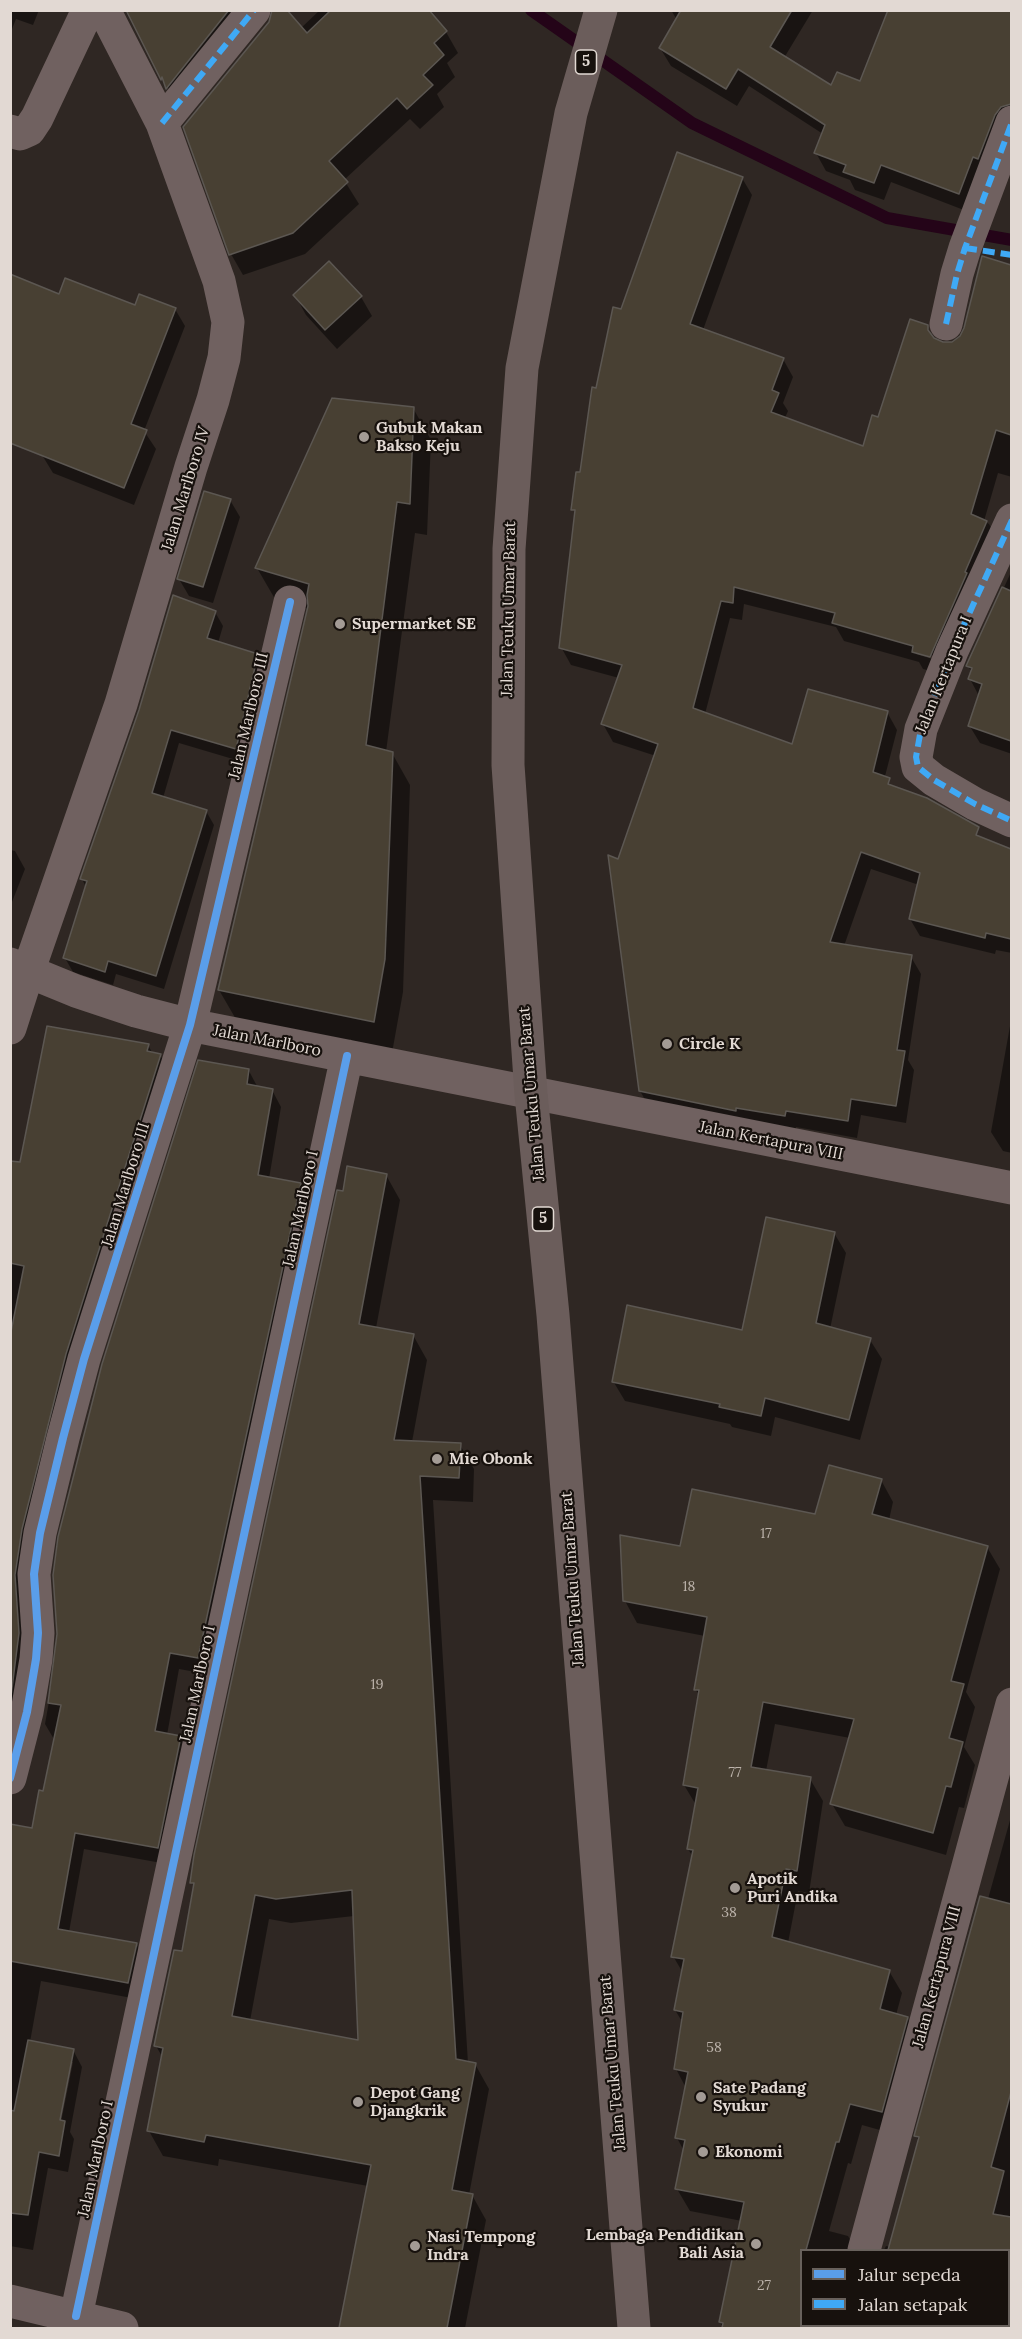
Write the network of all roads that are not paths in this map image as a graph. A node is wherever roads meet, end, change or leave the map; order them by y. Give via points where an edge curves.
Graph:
1 (88, 10) edge
2 (104, 10) edge
3 (254, 10) edge
4 (601, 10) edge
5 (1011, 122) edge
6 (162, 123) junction
7 (10, 131) edge
8 (946, 324) dead end
9 (1011, 520) edge
10 (290, 602) dead end
11 (1011, 821) edge
12 (19, 968) edge
13 (190, 1025) junction
14 (10, 1028) edge
15 (347, 1056) junction
16 (531, 1094) junction
17 (1011, 1188) edge
18 (1011, 1704) edge
19 (10, 1778) edge
20 (864, 2249) edge
21 (10, 2301) edge
22 (76, 2316) junction
23 (122, 2328) edge
24 (634, 2328) edge

1 - 7 street via 38,118 29,130 20,134
2 - 6 street, Jalan Marlboro IV
3 - 6 street
4 - 16 highway, Jalan Teuku Umar Barat / 5 via 571,113 522,368 508,549 508,765
5 - 8 street via 957,274
6 - 12 street, Jalan Marlboro IV via 219,281 228,322 224,358 121,704
9 - 11 street, Jalan Kertapura I via 944,671 921,729 916,757 918,767 934,780
10 - 13 street, Jalan Marlboro III
12 - 13 street, Jalan Marlboro via 136,1011
12 - 14 street, Jalan Marlboro IV
13 - 15 street, Jalan Marlboro
13 - 19 street, Jalan Marlboro III via 84,1359 40,1533 34,1574 36,1659
15 - 16 street, Jalan Marlboro
15 - 22 street, Jalan Marlboro I
16 - 17 street, Jalan Kertapura VIII
16 - 24 highway, Jalan Teuku Umar Barat / 5 via 553,1315
18 - 20 street, Jalan Kertapura VIII
21 - 22 street
22 - 23 street

